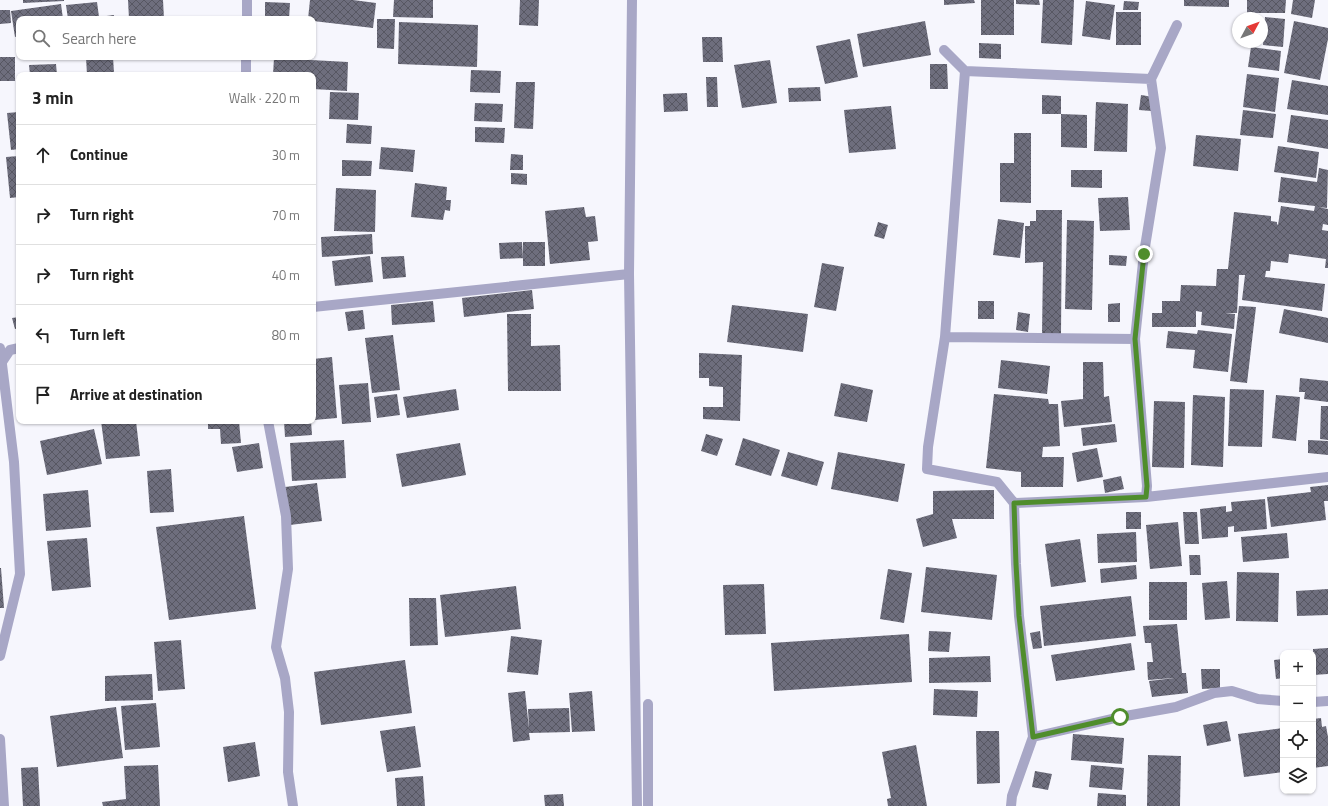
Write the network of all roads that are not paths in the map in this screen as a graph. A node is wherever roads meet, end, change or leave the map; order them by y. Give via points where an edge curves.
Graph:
1 (247, 0) edge
2 (632, 0) edge
3 (247, 16) edge
4 (1177, 25) dead end
5 (944, 50) dead end
6 (246, 60) edge
7 (246, 72) edge
8 (965, 72) junction
9 (1151, 79) junction
10 (628, 274) junction
11 (316, 307) edge
12 (945, 337) junction
13 (1135, 339) junction
14 (0, 348) edge
15 (16, 349) edge
16 (1, 363) edge
17 (269, 424) edge
18 (1328, 477) edge
19 (1146, 497) junction
20 (1014, 503) junction
21 (0, 656) edge
22 (1280, 701) edge
23 (1316, 702) edge
24 (1328, 702) edge
25 (648, 704) dead end
26 (1033, 737) junction
27 (0, 739) edge
28 (4, 806) edge
29 (293, 806) edge
30 (638, 806) edge
31 (648, 806) edge
32 (1011, 806) edge

1 - 3 street
2 - 10 street
4 - 9 street
5 - 8 street
6 - 7 street
8 - 9 street
8 - 12 street
9 - 13 street via 1162,148 1144,254
10 - 11 street
10 - 30 street
12 - 13 street
12 - 20 street via 927,469 997,482
13 - 19 street
14 - 16 street
15 - 16 street via 10,350
16 - 21 street via 14,462 20,574
17 - 29 street via 286,516 288,569 276,647 285,678 289,712 288,772
18 - 19 street
19 - 20 street
20 - 26 street via 1019,608
22 - 26 street via 1258,699 1232,692 1214,693 1176,708 1120,717
23 - 24 street
25 - 31 street
26 - 32 street via 1012,796
27 - 28 street

